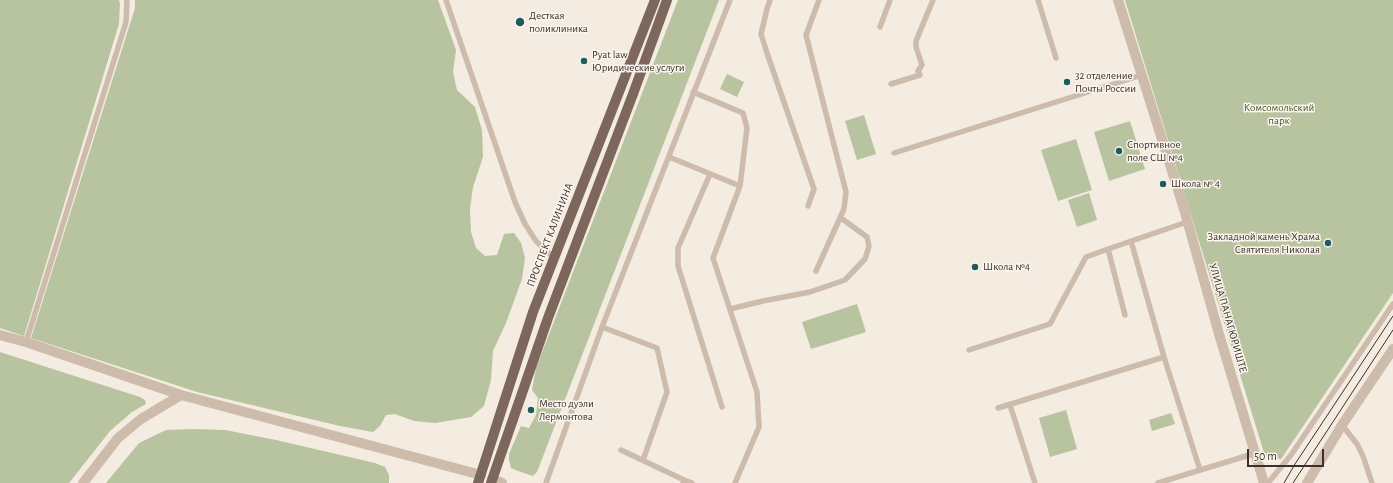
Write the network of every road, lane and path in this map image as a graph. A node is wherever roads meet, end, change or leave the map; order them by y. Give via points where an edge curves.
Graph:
1 (127, 0) edge
2 (446, 0) edge
3 (655, 0) edge
4 (667, 0) edge
5 (730, 0) edge
6 (770, 0) edge
7 (819, 0) edge
8 (890, 0) edge
9 (933, 0) edge
10 (1038, 0) edge
11 (1118, 0) edge
12 (880, 27) dead end
13 (1056, 58) dead end
14 (1142, 75) junction
15 (891, 84) dead end
16 (693, 92) junction
17 (894, 153) dead end
18 (669, 157) junction
19 (710, 174) junction
20 (740, 186) junction
21 (808, 206) dead end
22 (841, 218) junction
23 (1188, 222) junction
24 (1131, 241) junction
25 (1108, 249) junction
26 (554, 258) junction
27 (816, 272) dead end
28 (1393, 304) edge
29 (730, 309) junction
30 (533, 312) junction
31 (1125, 315) dead end
32 (548, 318) junction
33 (602, 327) junction
34 (0, 335) edge
35 (26, 342) junction
36 (1393, 349) edge
37 (969, 350) dead end
38 (1164, 357) junction
39 (181, 395) junction
40 (1010, 405) junction
41 (722, 408) dead end
42 (998, 408) dead end
43 (1342, 425) junction
44 (621, 450) dead end
45 (1256, 454) junction
46 (643, 460) junction
47 (1200, 470) junction
48 (479, 479) edge
49 (491, 481) edge
50 (684, 482) edge
51 (83, 483) edge
52 (502, 483) edge
53 (546, 483) edge
54 (692, 483) edge
55 (735, 483) edge
56 (1035, 483) edge
57 (1158, 483) edge
58 (1264, 483) edge
59 (1268, 483) edge
60 (1308, 483) edge
61 (1372, 483) edge

1 - 35 lane via 126,22
2 - 26 lane via 515,202 536,240
3 - 26 main road, ПРОСПЕКТ КАЛИНИНА
4 - 32 main road
5 - 16 lane
6 - 21 lane via 761,34 814,189
7 - 22 lane via 806,35 846,192
8 - 12 lane
9 - 15 lane via 916,41 922,65 918,71 920,75
10 - 13 lane
11 - 14 street, УЛИЦА ПАНАГЮРИШТЕ
14 - 17 lane
14 - 23 street, УЛИЦА ПАНАГЮРИШТЕ
16 - 18 lane
16 - 20 lane via 743,113 747,128
18 - 19 lane
18 - 33 lane
19 - 20 lane
19 - 41 lane via 678,248 678,266
20 - 29 lane via 713,258
22 - 27 lane
22 - 29 lane via 868,237 869,246 865,259 844,280 810,292
23 - 24 lane
23 - 45 street, УЛИЦА ПАНАГЮРИШТЕ
24 - 25 lane
24 - 38 lane
25 - 31 lane
25 - 37 lane via 1086,257 1050,324
26 - 30 main road, ПРОСПЕКТ КАЛИНИНА
28 - 59 lane via 1291,455
29 - 55 lane via 757,392 759,427
30 - 32 main road
30 - 48 main road, ПРОСПЕКТ КАЛИНИНА
32 - 49 main road
33 - 46 lane via 657,348 667,392
33 - 53 lane
34 - 35 street
35 - 39 street
36 - 43 street
38 - 40 lane
38 - 47 lane
39 - 48 street
39 - 51 street via 141,419 118,438
40 - 42 lane
40 - 56 lane
43 - 60 street
43 - 61 lane via 1357,444
44 - 46 lane
45 - 47 lane
45 - 58 street, УЛИЦА ПАНАГЮРИШТЕ
46 - 50 lane
47 - 57 lane
48 - 49 main road
49 - 52 street
50 - 54 lane

